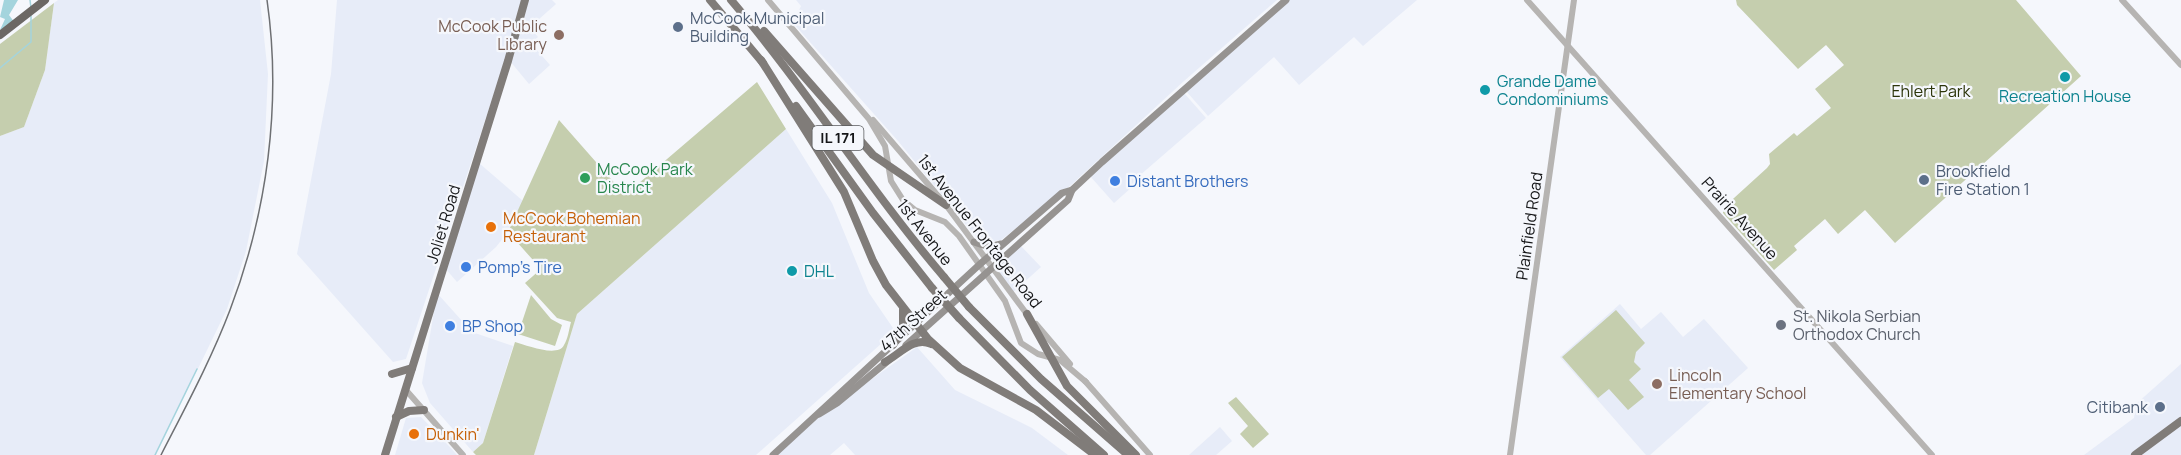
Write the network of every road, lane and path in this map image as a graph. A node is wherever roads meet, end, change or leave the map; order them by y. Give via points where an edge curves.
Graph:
1 (45, 0) edge
2 (525, 0) edge
3 (710, 0) edge
4 (733, 0) edge
5 (768, 0) edge
6 (1286, 0) edge
7 (1527, 0) edge
8 (1574, 0) edge
9 (2122, 0) edge
10 (0, 35) edge
11 (1568, 45) junction
12 (761, 60) junction
13 (2181, 65) edge
14 (852, 98) junction
15 (888, 167) junction
16 (1072, 190) junction
17 (946, 205) junction
18 (974, 242) junction
19 (1004, 243) junction
20 (986, 259) junction
21 (979, 265) junction
22 (992, 268) junction
23 (985, 273) junction
24 (901, 306) junction
25 (1027, 315) junction
26 (916, 324) junction
27 (922, 332) junction
28 (893, 345) junction
29 (934, 346) junction
30 (1049, 356) junction
31 (885, 362) junction
32 (411, 368) junction
33 (392, 374) dead end
34 (1086, 382) junction
35 (405, 388) junction
36 (424, 410) junction
37 (819, 414) junction
38 (396, 417) junction
39 (2181, 422) edge
40 (385, 455) edge
41 (464, 455) edge
42 (773, 455) edge
43 (1095, 455) edge
44 (1104, 455) edge
45 (1128, 455) edge
46 (1136, 455) edge
47 (1150, 455) edge
48 (1510, 455) edge
49 (1932, 455) edge
50 (2135, 455) edge

1 - 10 highway
2 - 32 main road, Joliet Road
3 - 12 main road, 1st Avenue / IL 171
4 - 15 main road via 863,145
4 - 45 main road, 1st Avenue / IL 171, bridge via 895,217 969,307 1041,379
5 - 14 street, 1st Avenue Frontage Road
6 - 16 main road, 47th Street
7 - 11 street, Prairie Avenue
8 - 11 street, Plainfield Road
9 - 13 street
11 - 48 street, Plainfield Road
11 - 49 street, Prairie Avenue
12 - 24 main road via 844,192 878,272
12 - 44 main road, 1st Avenue / IL 171, bridge via 932,288 1017,377
14 - 15 street, 1st Avenue Frontage Road via 880,137
14 - 17 street, 1st Avenue Frontage Road
15 - 17 main road
15 - 21 street, 1st Avenue Frontage Road via 891,181 903,200 915,210 945,222
16 - 19 main road, 47th Street via 1062,193
16 - 22 main road, 47th Street via 1068,200
17 - 18 street, 1st Avenue Frontage Road
18 - 19 main road via 990,247
18 - 20 street, 1st Avenue Frontage Road
19 - 20 main road, 47th Street
20 - 21 main road, 47th Street
20 - 22 street, 1st Avenue Frontage Road
21 - 23 street, 1st Avenue Frontage Road
21 - 26 main road, 47th Street
22 - 23 main road, 47th Street
22 - 25 street, 1st Avenue Frontage Road
23 - 27 main road, 47th Street
23 - 30 street, 1st Avenue Frontage Road via 1008,307 1021,343
24 - 26 main road
24 - 28 main road via 905,323
25 - 30 main road
25 - 34 street, 1st Avenue Frontage Road
26 - 27 main road
26 - 28 main road, 47th Street
27 - 29 main road
27 - 31 main road, 47th Street
28 - 37 main road, 47th Street
29 - 31 main road via 923,342 911,345
29 - 43 main road via 960,368 1052,420
30 - 34 street, 1st Avenue Frontage Road via 1065,363
30 - 46 main road via 1073,393
31 - 37 main road, 47th Street via 837,404
32 - 33 main road
32 - 35 main road, Joliet Road
34 - 47 street, 1st Avenue Frontage Road
35 - 36 street
35 - 38 main road, Joliet Road
36 - 38 main road
36 - 41 street
37 - 42 main road, 47th Street
38 - 40 main road, Joliet Road
39 - 50 main road

